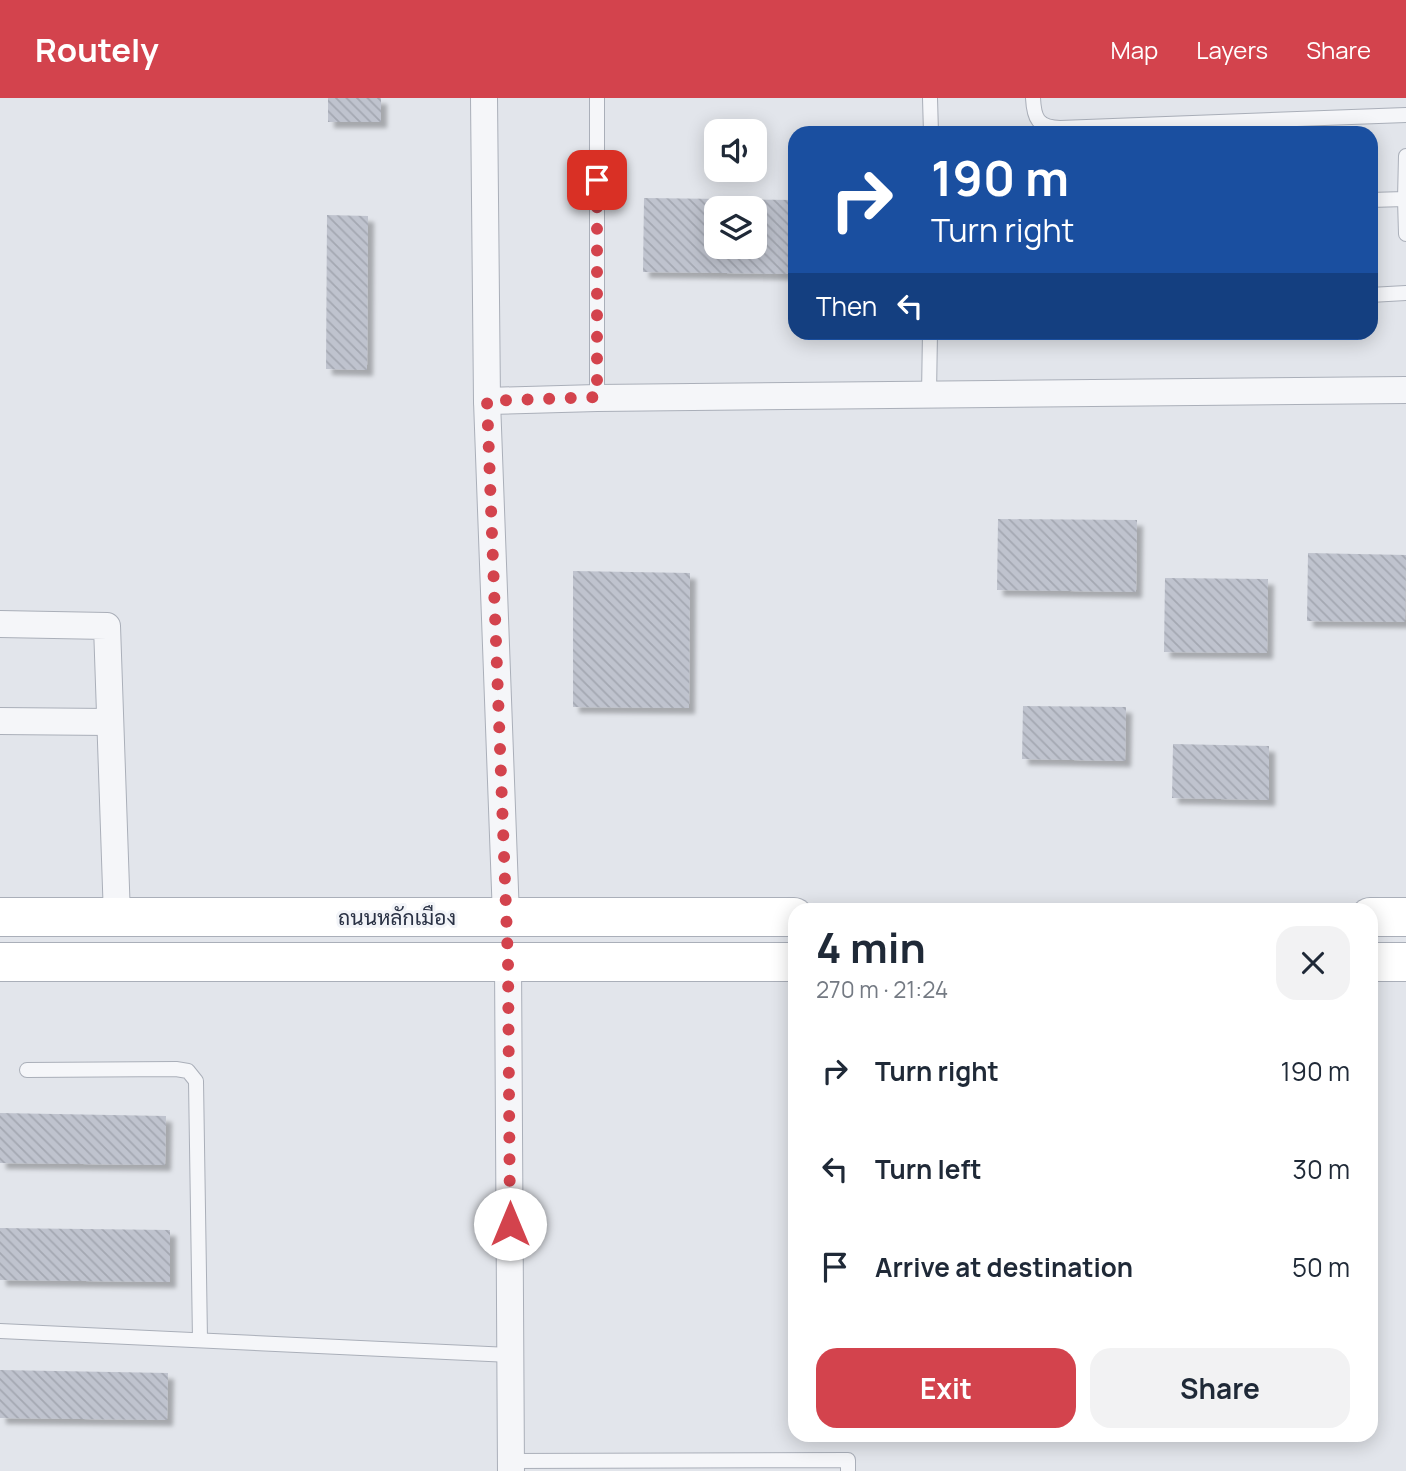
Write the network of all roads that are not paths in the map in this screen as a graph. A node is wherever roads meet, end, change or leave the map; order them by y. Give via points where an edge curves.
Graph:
1 (484, 98) edge
2 (597, 98) edge
3 (930, 98) edge
4 (1033, 98) edge
5 (1406, 115) edge
6 (930, 126) edge
7 (1044, 126) edge
8 (1168, 126) edge
9 (1406, 156) edge
10 (1405, 199) edge
11 (1378, 200) edge
12 (1406, 234) edge
13 (1406, 293) edge
14 (1378, 295) edge
15 (930, 340) edge
16 (1406, 390) edge
17 (929, 394) junction
18 (597, 397) junction
19 (487, 401) junction
20 (0, 624) edge
21 (0, 720) edge
22 (109, 722) junction
23 (0, 917) edge
24 (117, 917) junction
25 (506, 917) junction
26 (788, 917) edge
27 (1378, 917) edge
28 (1406, 917) edge
29 (0, 962) edge
30 (508, 962) junction
31 (788, 962) edge
32 (1378, 962) edge
33 (1406, 962) edge
34 (27, 1070) dead end
35 (0, 1331) edge
36 (200, 1340) junction
37 (510, 1355) junction
38 (511, 1466) edge
39 (731, 1466) edge
40 (848, 1471) edge

1 - 19 street
2 - 18 lane
3 - 6 lane
4 - 7 lane via 1035,118
5 - 8 lane
9 - 10 lane
10 - 11 lane
10 - 12 lane
13 - 14 lane
15 - 17 lane
16 - 17 street
17 - 18 street
18 - 19 street
19 - 25 street
20 - 22 street via 107,626
21 - 22 street
22 - 24 street
23 - 24 street, ถนนหลักเมือง
24 - 25 street, ถนนหลักเมือง
25 - 26 street, ถนนหลักเมือง
25 - 30 street
27 - 28 street
29 - 30 street
30 - 31 street
30 - 37 street
32 - 33 street
34 - 36 lane via 176,1069 188,1071 196,1082
35 - 36 lane
36 - 37 lane
37 - 38 street
38 - 39 lane
39 - 40 lane via 848,1460

